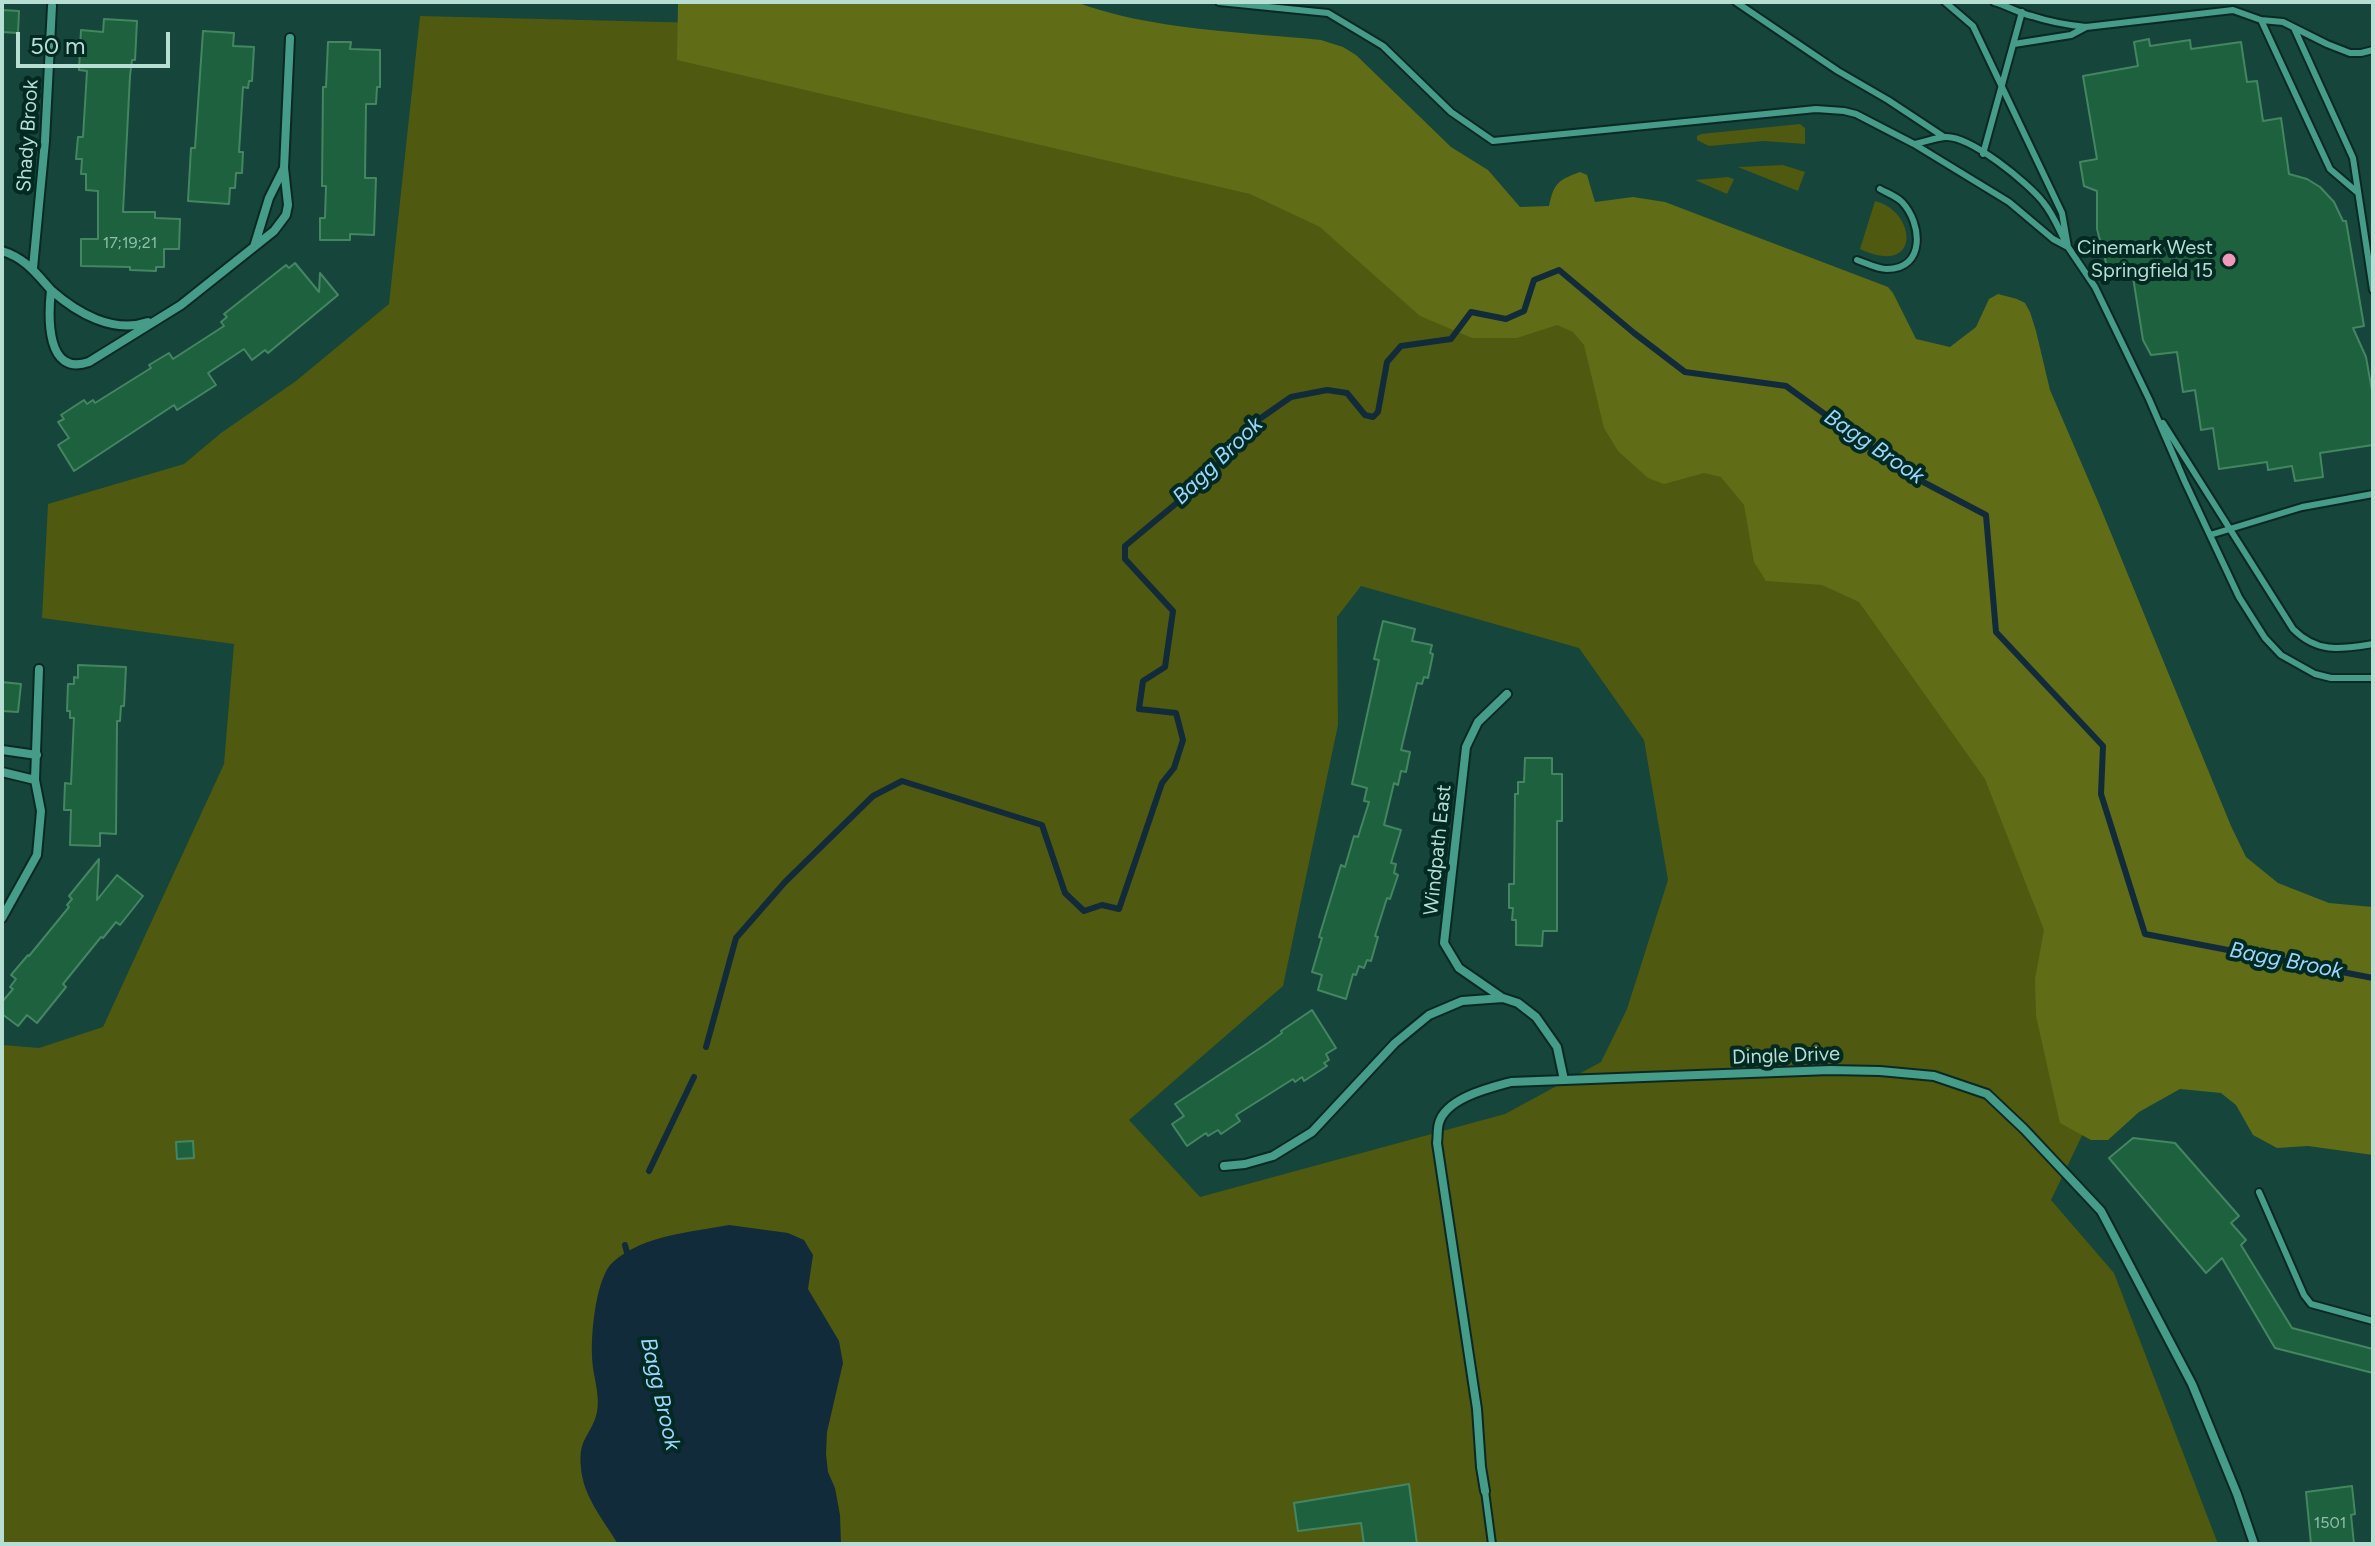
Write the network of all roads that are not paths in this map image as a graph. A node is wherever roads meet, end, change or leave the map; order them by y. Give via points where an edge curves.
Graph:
1 (1219, 2) edge
2 (1736, 2) edge
3 (1945, 2) edge
4 (1994, 2) edge
5 (52, 6) dead end
6 (2022, 12) junction
7 (2261, 20) junction
8 (2293, 26) junction
9 (2086, 27) junction
10 (290, 38) dead end
11 (2014, 44) junction
12 (2373, 50) edge
13 (2002, 86) junction
14 (1945, 137) junction
15 (1914, 144) junction
16 (1983, 154) junction
17 (284, 168) junction
18 (1880, 189) dead end
19 (2357, 192) junction
20 (254, 247) junction
21 (2068, 247) junction
22 (2, 251) edge
23 (1857, 260) dead end
24 (33, 268) junction
25 (51, 290) junction
26 (2373, 290) edge
27 (160, 318) junction
28 (2149, 399) junction
29 (2373, 494) edge
30 (2231, 529) junction
31 (2210, 535) junction
32 (2373, 644) edge
33 (39, 669) dead end
34 (2373, 678) edge
35 (1507, 694) dead end
36 (2, 750) edge
37 (37, 755) junction
38 (2, 772) edge
39 (35, 780) junction
40 (2, 918) edge
41 (1502, 998) junction
42 (1564, 1080) junction
43 (1224, 1166) dead end
44 (2259, 1192) dead end
45 (2373, 1321) edge
46 (1485, 1491) joint
47 (1492, 1544) edge
48 (2254, 1544) edge

1 - 15 lane via 1328,13 1383,46 1451,112 1493,141 1825,109 1856,114
2 - 14 lane
3 - 13 lane via 1973,26
4 - 6 lane
5 - 24 street, Shady Brook
6 - 9 lane
6 - 11 lane
7 - 8 lane
7 - 9 lane via 2233,10
7 - 19 lane via 2330,169
8 - 12 lane via 2350,53
8 - 19 lane via 2351,151
9 - 11 lane via 2071,35
10 - 17 street
11 - 13 lane
13 - 16 lane
13 - 21 lane via 2062,213
14 - 15 lane
14 - 16 lane
15 - 21 lane via 2009,202
16 - 21 lane via 2028,185 2046,205
17 - 20 street
17 - 20 street via 286,215
18 - 23 lane via 1910,212 1917,228 1916,252 1910,262 1896,268
19 - 26 lane
20 - 27 street
21 - 28 lane via 2095,287
22 - 24 street
24 - 25 street
25 - 27 street via 102,322 131,326
25 - 27 street via 51,335 57,353 70,365 89,362
28 - 30 lane
28 - 31 lane
29 - 30 lane via 2302,507
30 - 31 lane
30 - 32 lane via 2293,629 2306,641 2335,649
31 - 34 lane via 2239,597 2281,655 2323,676
33 - 37 street
35 - 41 street, Windpath East via 1478,722 1466,747 1444,943 1459,968
36 - 37 street
37 - 39 street
38 - 39 street
39 - 40 street via 41,811 37,855
41 - 42 street, Windpath East via 1536,1017 1557,1047
41 - 43 street via 1462,1001 1429,1015 1384,1054 1312,1132 1273,1156
42 - 46 street, Dingle Drive via 1511,1082 1481,1090 1458,1100 1439,1120 1437,1143
42 - 48 street, Dingle Drive via 1880,1071 1934,1076 1987,1094 2101,1211 2192,1384
44 - 45 lane via 2311,1304
46 - 47 lane

